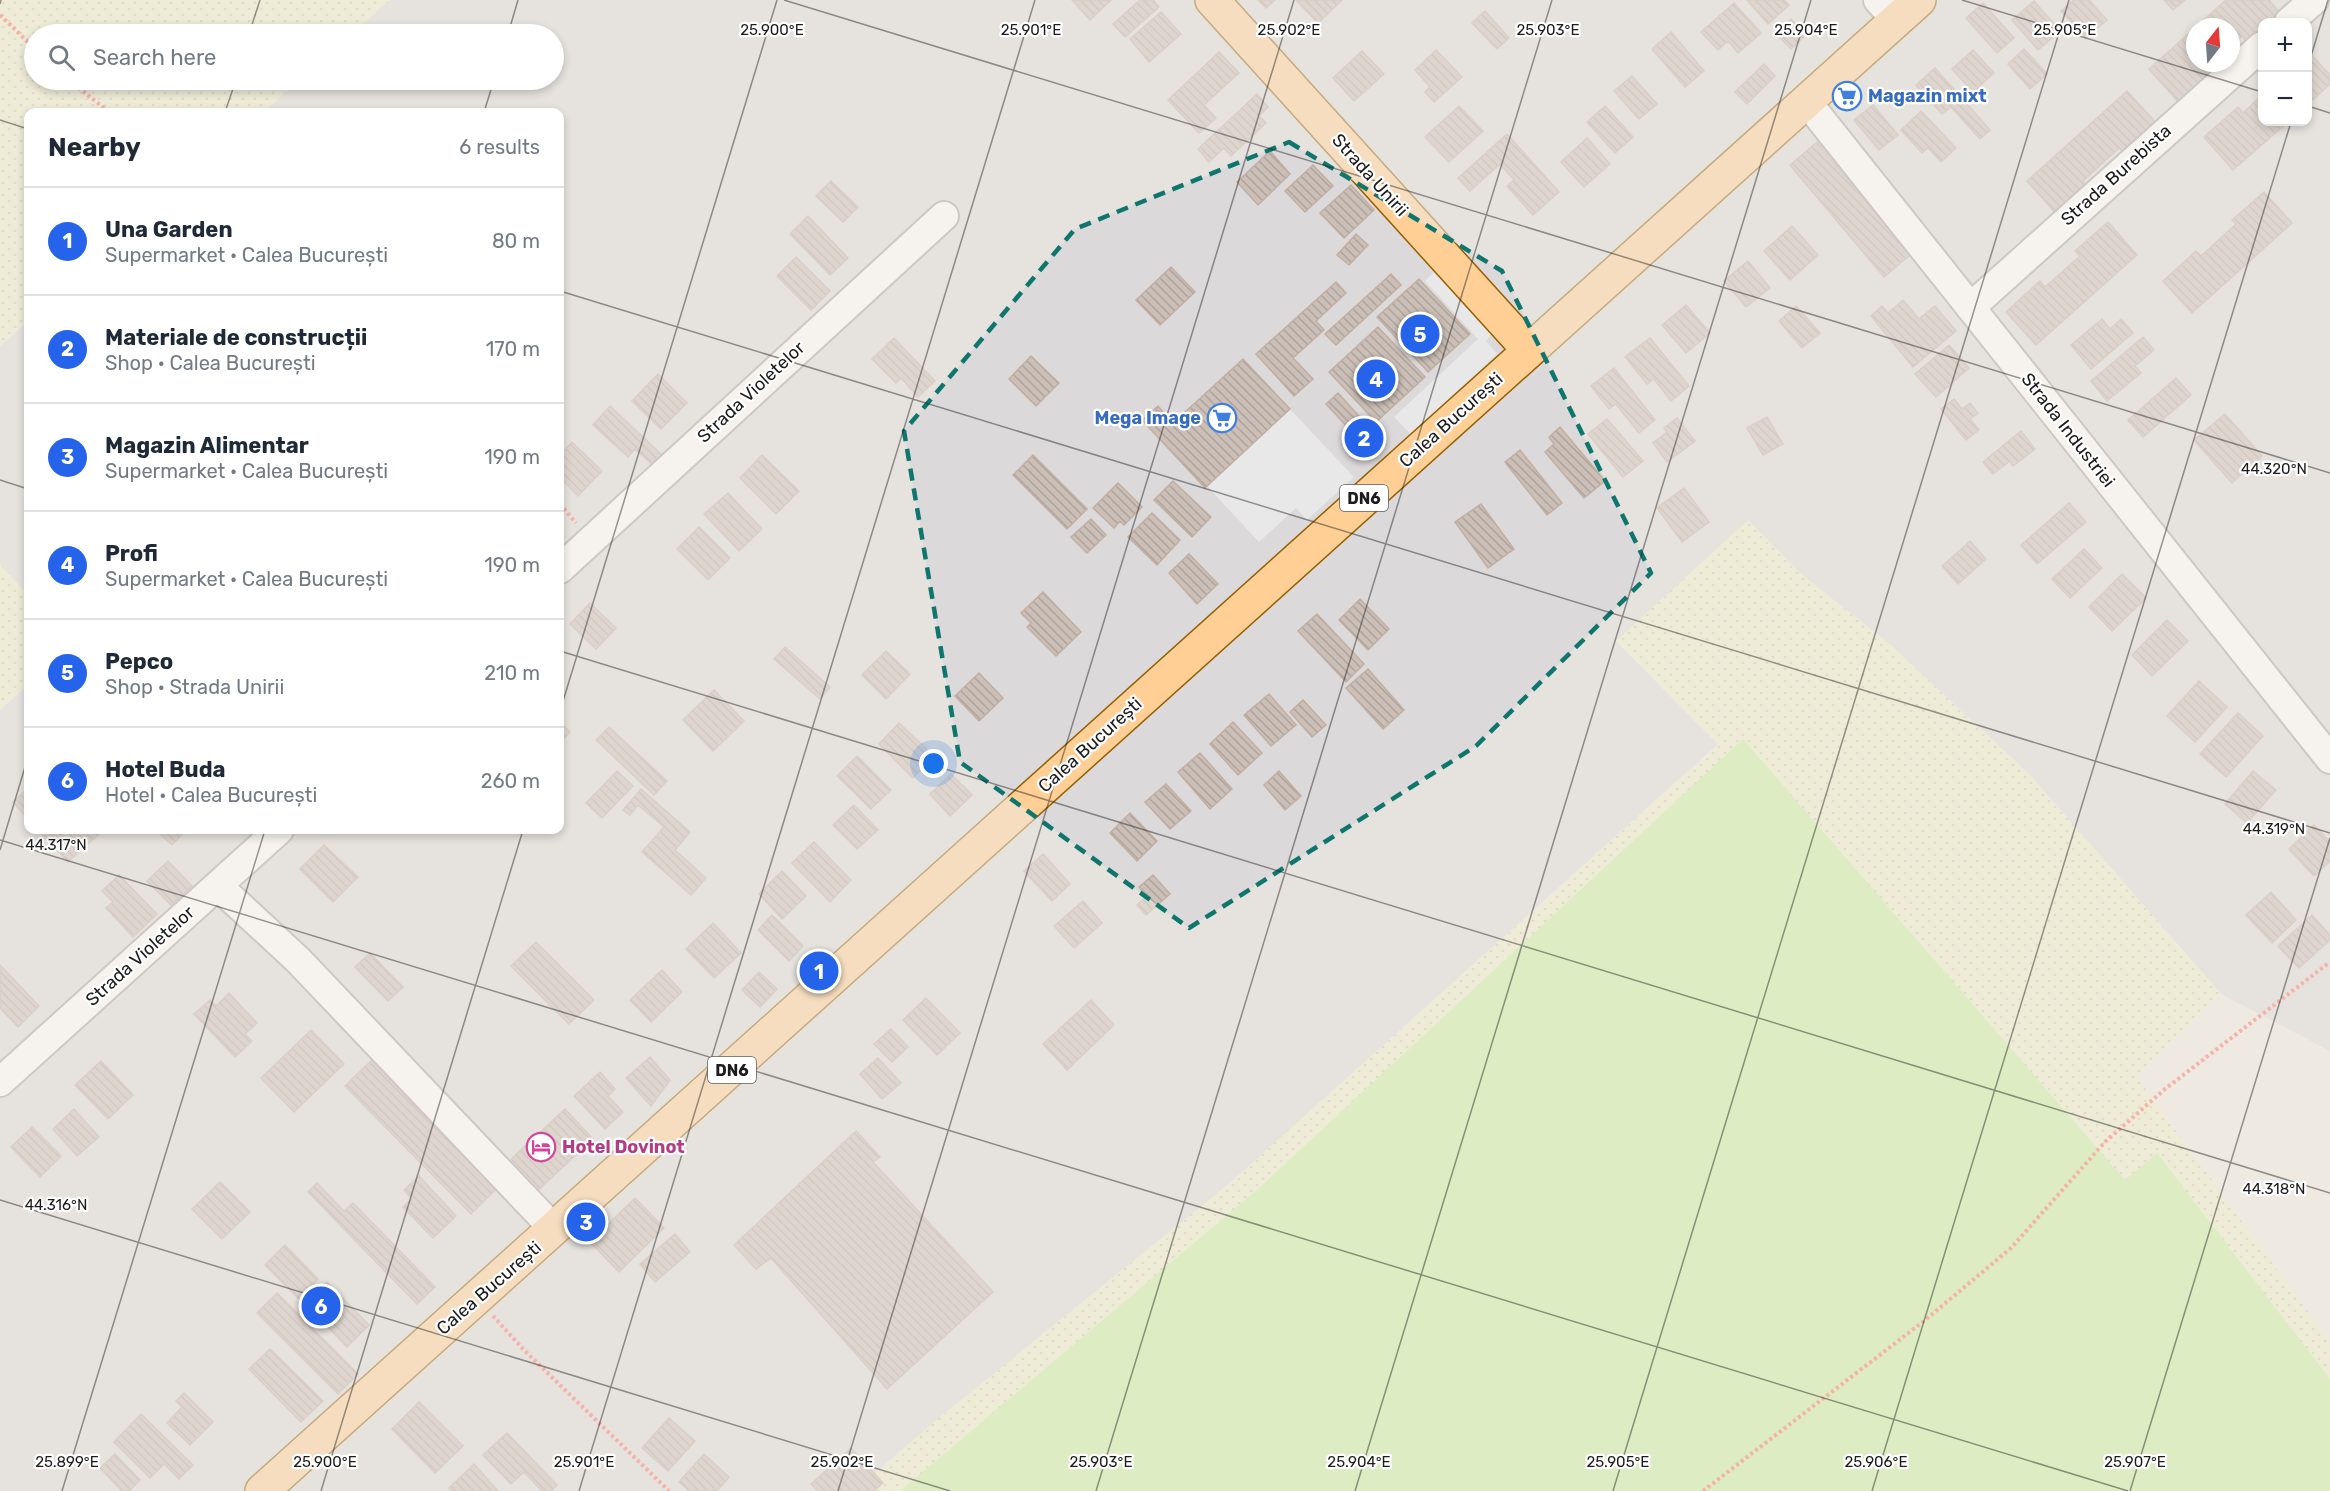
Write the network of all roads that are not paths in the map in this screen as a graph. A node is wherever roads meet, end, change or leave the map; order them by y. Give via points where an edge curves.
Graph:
1 (1212, 0) edge
2 (2314, 0) edge
3 (1898, 7) edge
4 (2294, 18) edge
5 (2258, 50) edge
6 (1807, 102) junction
7 (944, 216) dead end
8 (1972, 306) junction
9 (1529, 350) junction
10 (564, 565) edge
11 (2330, 759) edge
12 (275, 834) edge
13 (218, 886) junction
14 (0, 1082) edge
15 (555, 1230) junction
16 (262, 1491) edge

1 - 9 main road, Strada Unirii
2 - 4 street
3 - 6 main road, Calea București / DN6
5 - 8 street, Strada Burebista
6 - 8 street, Strada Industriei
6 - 9 main road, Calea București / DN6
7 - 10 street, Strada Violetelor
8 - 11 street, Strada Industriei
9 - 15 main road, Calea București / DN6
12 - 13 street, Strada Violetelor
13 - 14 street, Strada Violetelor
13 - 15 street via 298,960
15 - 16 main road, Calea București / DN6

